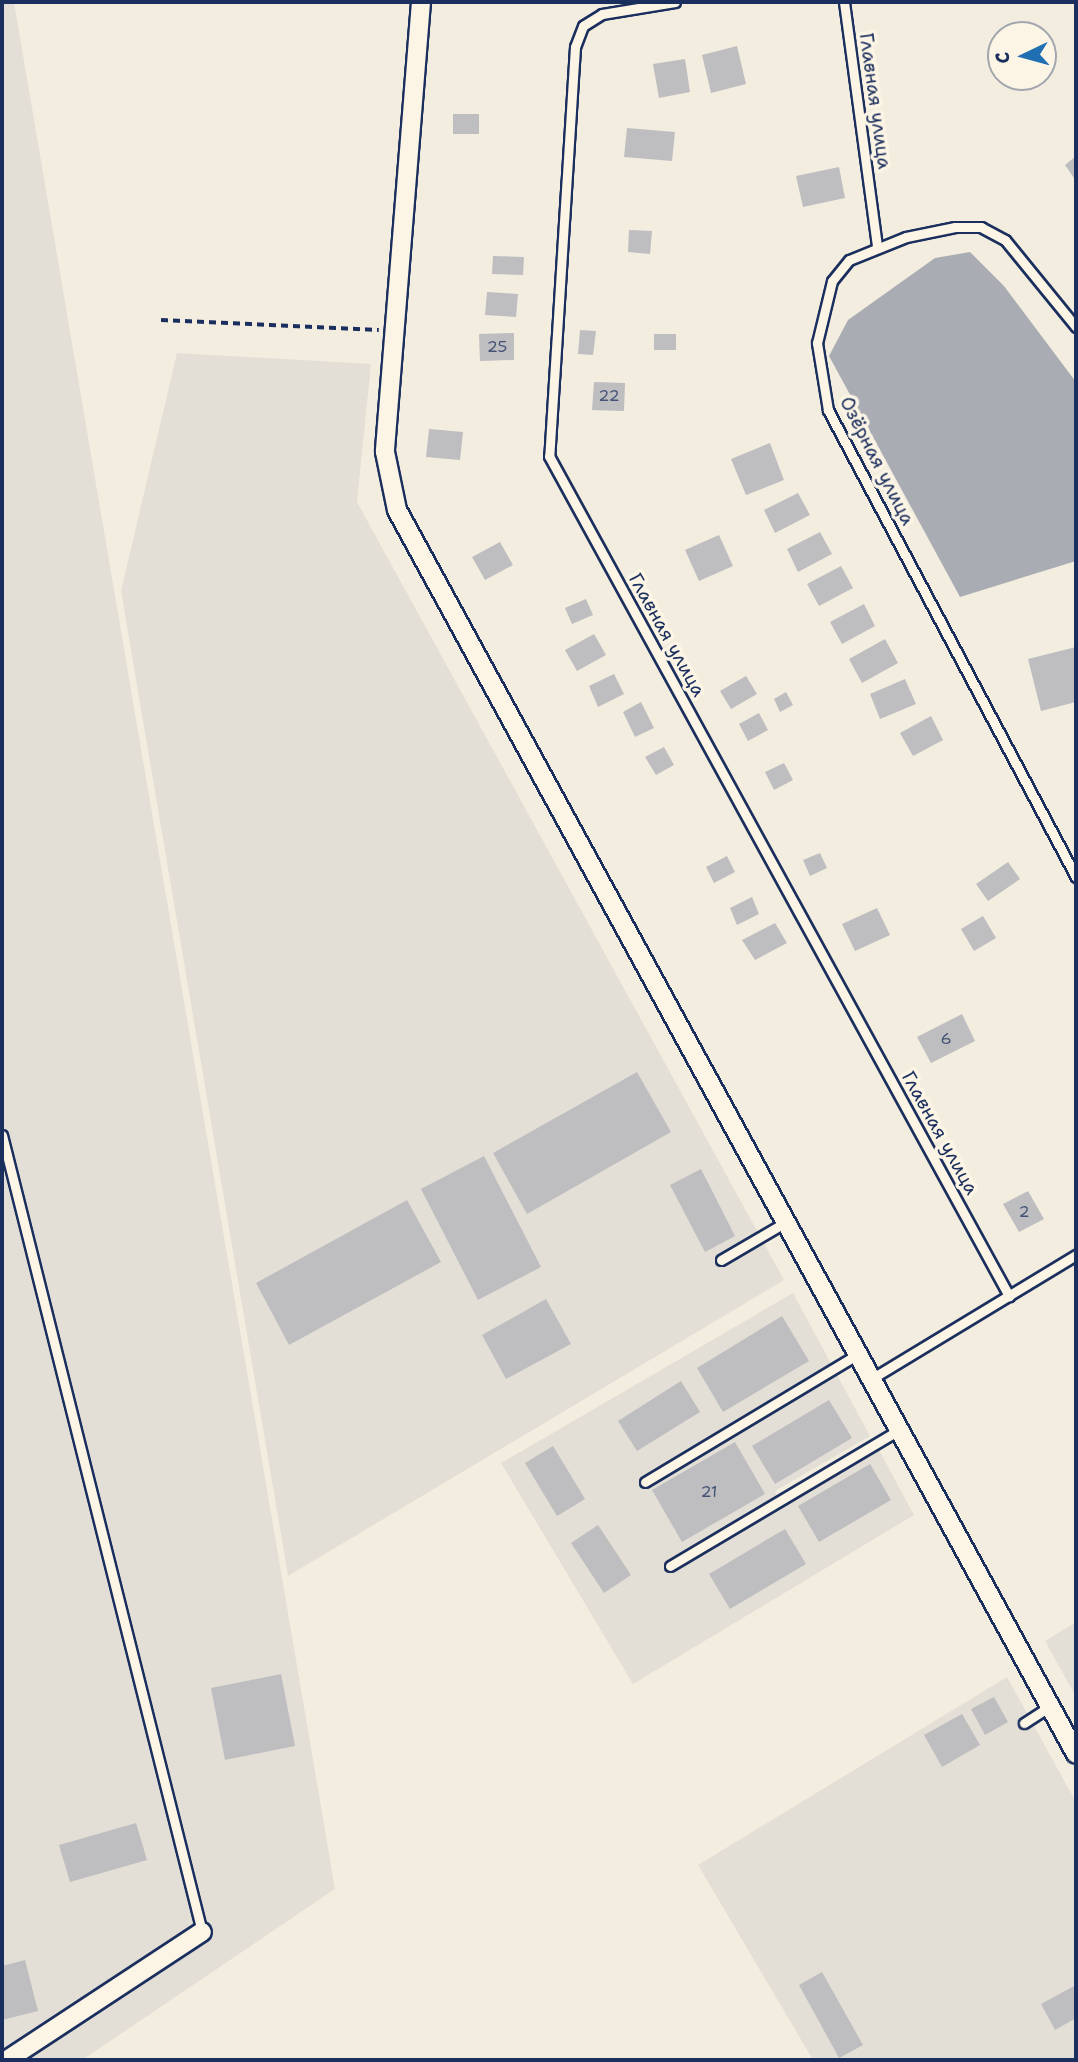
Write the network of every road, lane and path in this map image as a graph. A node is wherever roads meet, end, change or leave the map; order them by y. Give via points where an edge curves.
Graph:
1 (421, 2) edge
2 (675, 2) edge
3 (844, 2) edge
4 (877, 247) junction
5 (161, 320) dead end
6 (1076, 327) edge
7 (388, 330) dead end
8 (1076, 877) edge
9 (2, 1135) edge
10 (783, 1223) junction
11 (1076, 1255) edge
12 (721, 1260) dead end
13 (1009, 1296) junction
14 (856, 1355) junction
15 (870, 1380) junction
16 (897, 1431) junction
17 (645, 1482) dead end
18 (670, 1566) dead end
19 (1050, 1706) junction
20 (1024, 1723) dead end
21 (1076, 1754) edge
22 (202, 1932) joint
23 (7, 2060) edge

1 - 10 street via 385,452 388,480 412,545
2 - 13 lane, Главная улица via 602,14 583,26 575,47 549,456
3 - 4 lane, Главная улица
4 - 6 lane, Озёрная улица via 955,227 981,227 1005,240
4 - 8 lane, Озёрная улица via 849,260 832,281 817,343 828,410
5 - 7 path
9 - 22 lane
10 - 12 lane
10 - 14 street
11 - 13 lane
13 - 15 lane
14 - 15 street
14 - 17 lane
15 - 16 street
16 - 18 lane
16 - 19 street
19 - 20 lane
19 - 21 street
22 - 23 street

